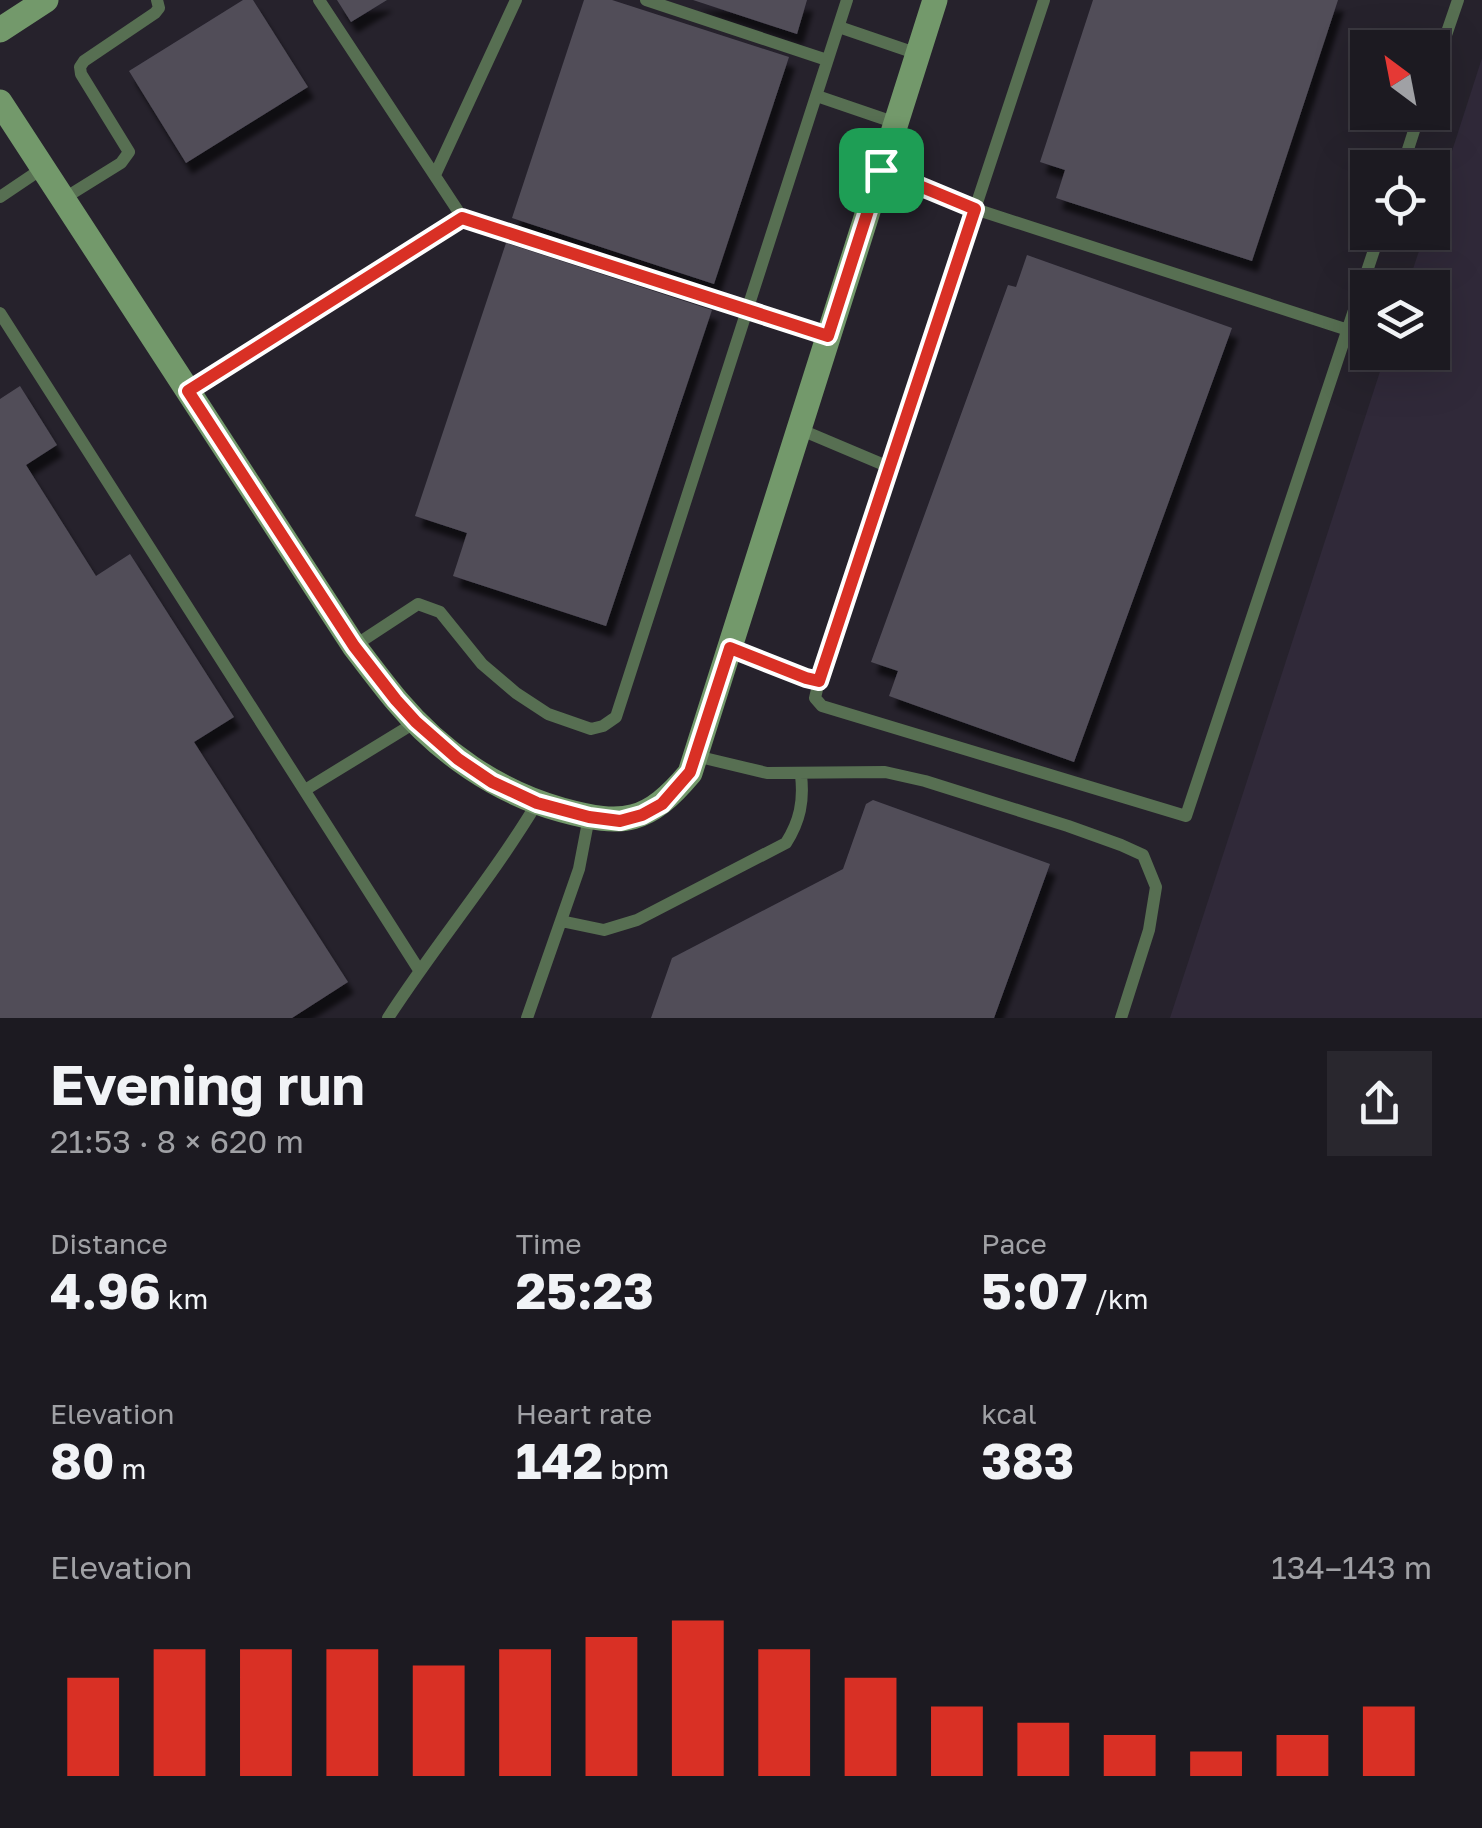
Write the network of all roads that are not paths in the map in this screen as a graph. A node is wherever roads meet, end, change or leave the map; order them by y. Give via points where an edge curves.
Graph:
1 (46, 0) edge
2 (158, 0) edge
3 (319, 0) edge
4 (516, 0) edge
5 (646, 0) edge
6 (848, 0) edge
7 (935, 0) edge
8 (1044, 0) edge
9 (1458, 0) edge
10 (839, 27) junction
11 (0, 30) edge
12 (1448, 30) edge
13 (918, 54) junction
14 (827, 60) junction
15 (817, 96) junction
16 (0, 102) edge
17 (896, 124) junction
18 (43, 168) junction
19 (881, 170) junction
20 (434, 175) junction
21 (0, 196) edge
22 (63, 199) junction
23 (975, 209) junction
24 (462, 218) junction
25 (1374, 250) edge
26 (748, 310) junction
27 (0, 314) edge
28 (1348, 330) junction
29 (828, 336) junction
30 (188, 391) junction
31 (799, 429) junction
32 (889, 468) junction
33 (354, 646) junction
34 (730, 648) junction
35 (819, 681) junction
36 (416, 722) junction
37 (696, 756) junction
38 (801, 774) junction
39 (305, 790) junction
40 (537, 803) junction
41 (589, 817) junction
42 (561, 921) junction
43 (419, 970) junction
44 (388, 1018) edge
45 (527, 1018) edge
46 (1122, 1018) edge

1 - 11 street
2 - 22 lane via 155,13 80,67 129,152
3 - 20 lane
4 - 20 lane
5 - 14 lane
6 - 10 lane
7 - 13 street
8 - 23 lane
9 - 12 lane
10 - 13 lane
10 - 14 lane
13 - 17 street
14 - 15 lane
15 - 17 lane
15 - 26 lane
16 - 18 street
17 - 19 street
18 - 21 lane
18 - 22 street
19 - 23 lane
19 - 29 street
20 - 24 lane
22 - 30 street
23 - 28 lane
23 - 32 lane
24 - 26 lane
24 - 30 lane
25 - 28 lane
26 - 29 lane
26 - 33 lane via 616,717 591,729 548,714 482,664 440,612 418,604
27 - 39 lane
28 - 35 lane via 1186,816 822,706 814,698
29 - 31 street
30 - 33 street
31 - 32 lane
31 - 34 street
32 - 35 lane
33 - 36 street
34 - 35 lane
34 - 37 street
36 - 39 lane
36 - 40 street via 492,782
37 - 38 lane
37 - 41 street via 662,804 620,821
38 - 42 lane via 804,796 786,843 637,920 604,930
38 - 46 lane via 885,772 925,780 1142,856 1156,887
39 - 43 lane
40 - 41 street
40 - 43 lane
41 - 42 lane
42 - 45 lane
43 - 44 lane

